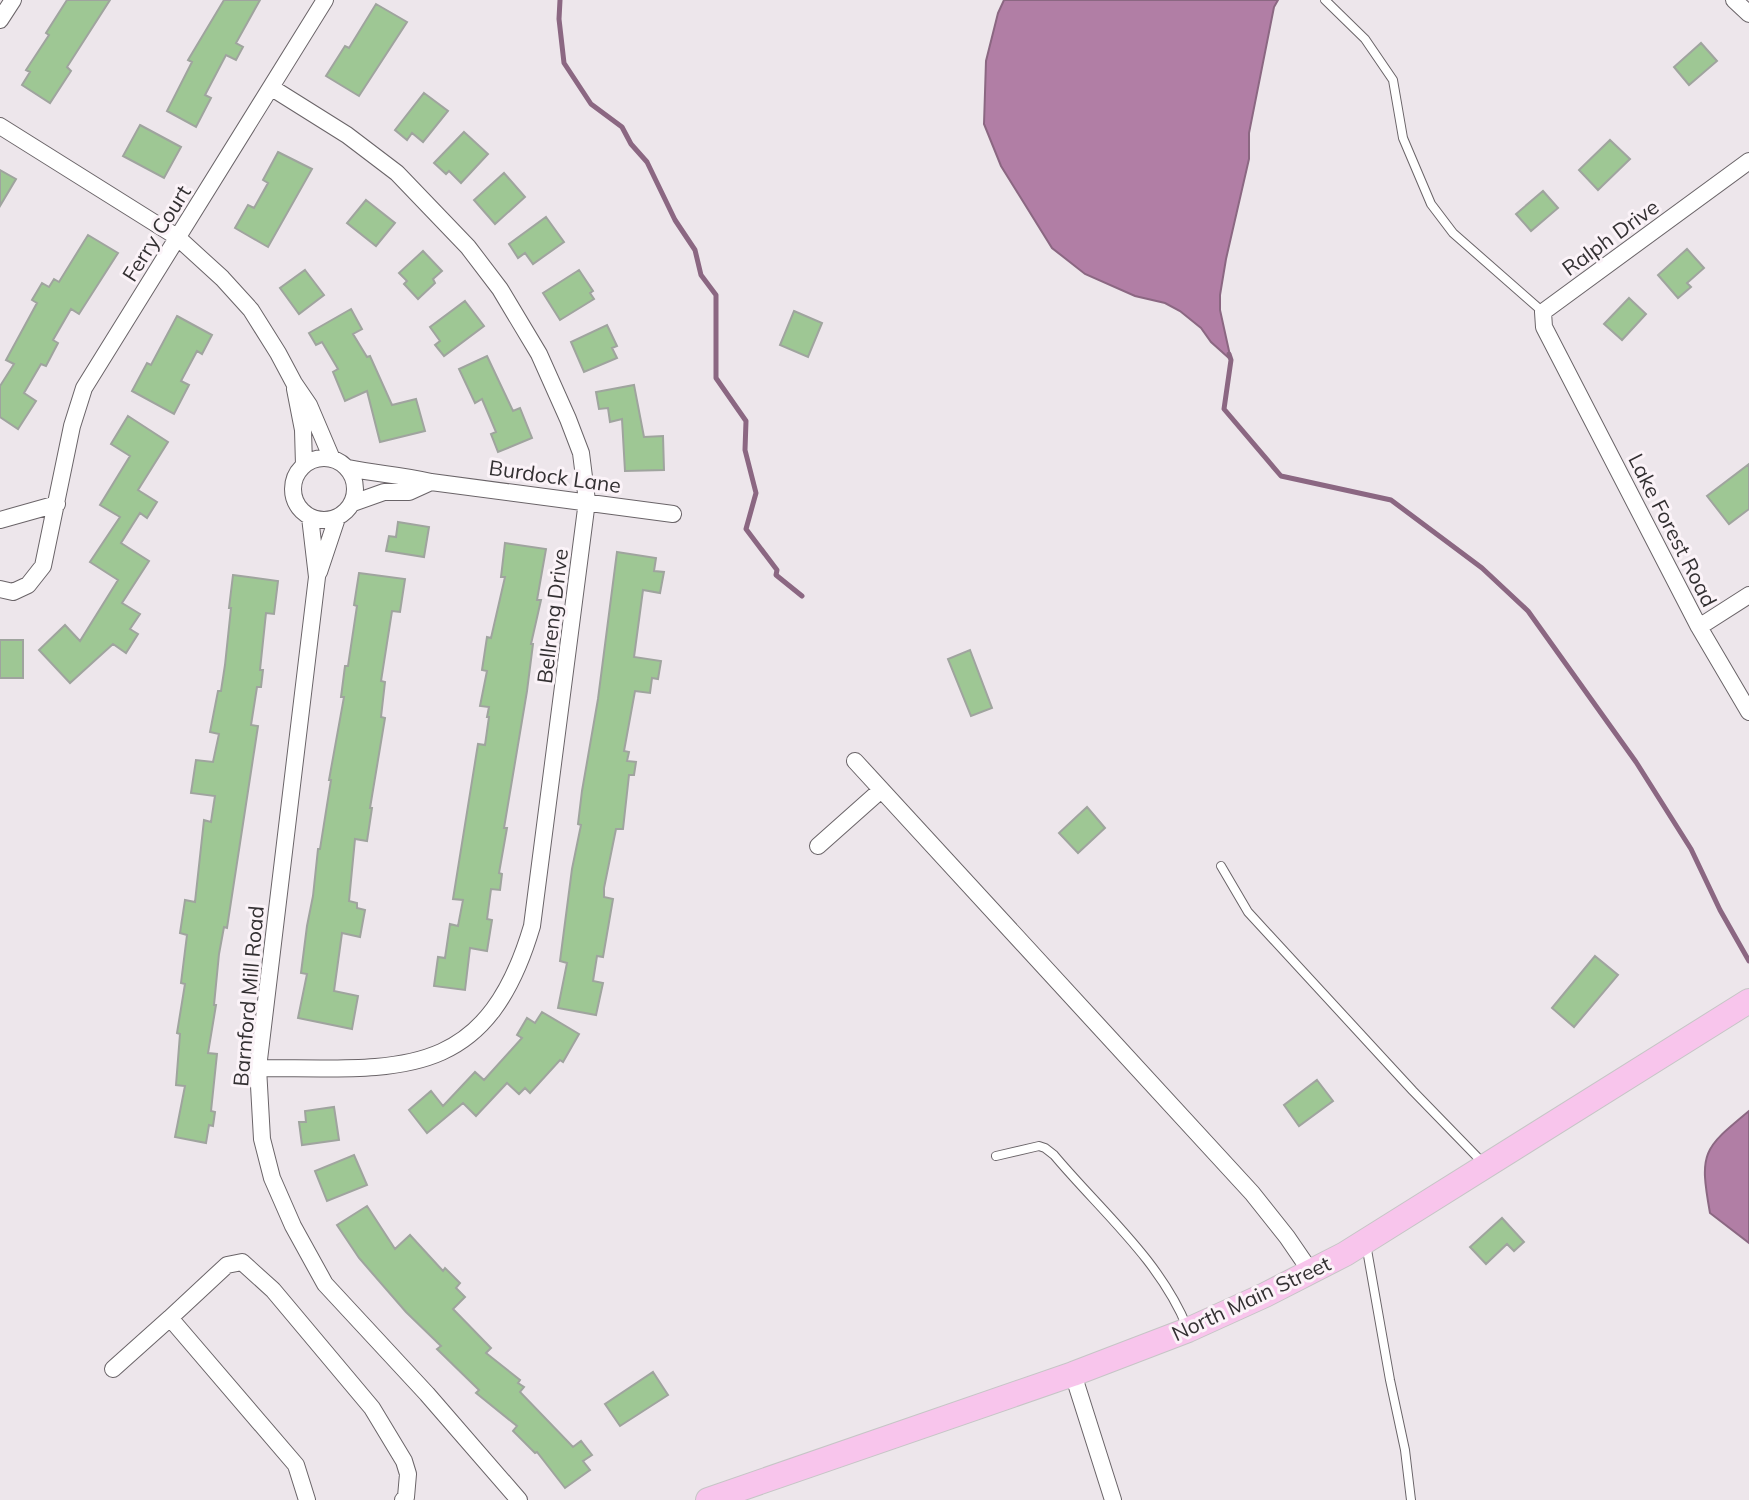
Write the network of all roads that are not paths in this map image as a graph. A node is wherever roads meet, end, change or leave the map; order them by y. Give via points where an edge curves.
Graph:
1 (13, 0) edge
2 (325, 0) edge
3 (1325, 0) edge
4 (1734, 0) edge
5 (1749, 14) edge
6 (0, 20) edge
7 (272, 88) junction
8 (0, 126) edge
9 (1749, 161) edge
10 (177, 237) junction
11 (1543, 312) junction
12 (294, 383) junction
13 (331, 459) junction
14 (304, 465) junction
15 (348, 468) junction
16 (431, 482) junction
17 (587, 501) junction
18 (57, 503) junction
19 (353, 503) junction
20 (673, 514) dead end
21 (310, 517) junction
22 (337, 518) junction
23 (0, 520) edge
24 (317, 577) junction
25 (0, 589) edge
26 (1749, 595) edge
27 (1699, 627) junction
28 (1749, 712) edge
29 (855, 761) dead end
30 (881, 790) junction
31 (818, 846) dead end
32 (1221, 866) dead end
33 (1749, 1001) edge
34 (258, 1068) junction
35 (996, 1157) dead end
36 (1486, 1166) junction
37 (1366, 1241) junction
38 (1311, 1272) junction
39 (170, 1318) junction
40 (1188, 1330) junction
41 (113, 1369) dead end
42 (1073, 1374) junction
43 (307, 1500) edge
44 (403, 1500) edge
45 (519, 1500) edge
46 (708, 1500) edge
47 (1113, 1500) edge
48 (1411, 1500) edge

1 - 6 street
2 - 7 street, Ferry Court
3 - 11 lane via 1365,39 1393,80 1403,138 1432,204 1453,233
4 - 5 street
7 - 10 street, Ferry Court
7 - 17 street, Bellreng Drive via 397,173 468,247 539,354 581,453
8 - 10 street, Barnford Mill Road
9 - 11 street, Ralph Drive
10 - 12 street, Barnford Mill Road via 251,310
10 - 18 street, Ferry Court via 84,388
11 - 27 street, Lake Forest Road via 1544,327
12 - 13 street, Barnford Mill Road via 309,405
12 - 14 street, Barnford Mill Road
13 - 14 street via 310,459
13 - 15 street
14 - 21 street, Barnford Mill Road via 293,487 295,499
15 - 16 street, Burdock Lane
15 - 19 street via 355,479
16 - 17 street, Burdock Lane
16 - 19 street, Burdock Lane via 409,492 384,492
17 - 20 street, Burdock Lane
17 - 34 street, Bellreng Drive via 532,926 510,986 492,1014 466,1038 443,1053 414,1063 385,1068
18 - 23 street
18 - 25 street, Ferry Court via 43,566 28,584 13,592
19 - 22 street, Barnford Mill Road
21 - 22 street
21 - 24 street, Barnford Mill Road
22 - 24 street, Barnford Mill Road
24 - 34 street, Barnford Mill Road
26 - 27 street
27 - 28 street, Lake Forest Road
29 - 30 street
30 - 31 street
30 - 38 street via 1252,1194
32 - 36 lane via 1248,912
33 - 36 main road, North Main Street
34 - 45 street, Barnford Mill Road via 262,1139 272,1178 325,1284
35 - 40 lane via 1039,1146 1054,1155 1177,1301
36 - 37 main road, North Main Street
37 - 38 main road, North Main Street
37 - 48 lane
38 - 40 main road, North Main Street
39 - 41 street
39 - 43 street via 296,1465
39 - 44 street via 227,1265 242,1262 272,1290 372,1408 404,1461 408,1474
40 - 42 main road, North Main Street
42 - 46 main road, North Main Street
42 - 47 street

